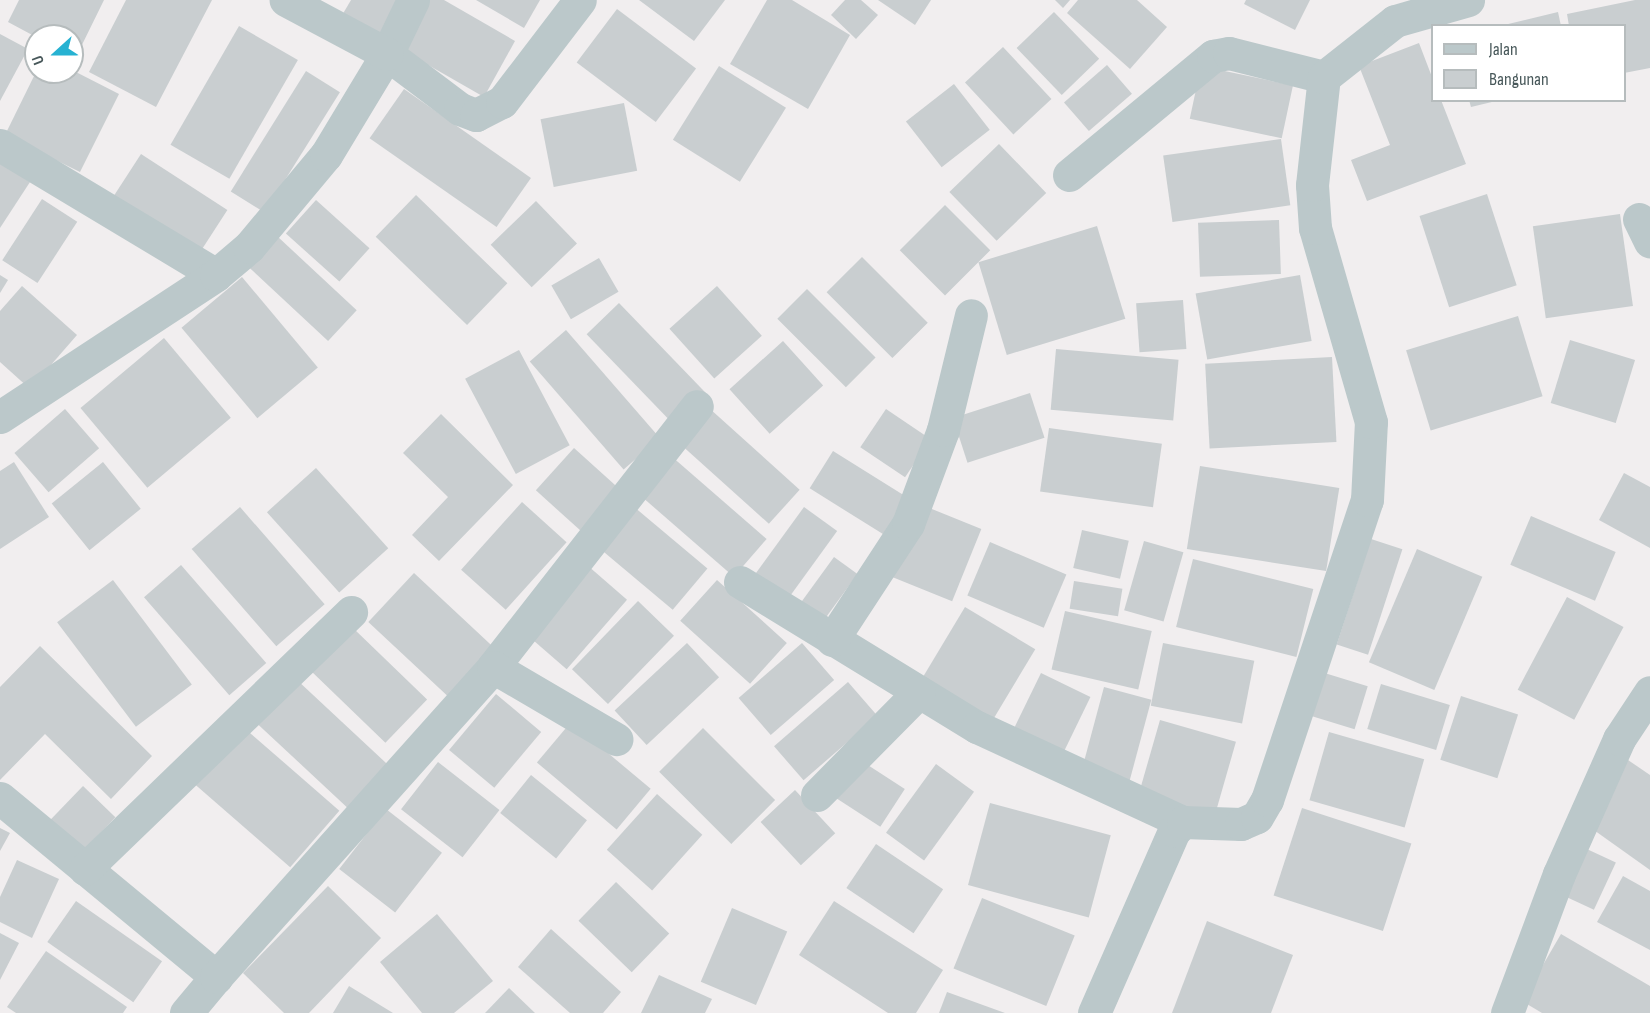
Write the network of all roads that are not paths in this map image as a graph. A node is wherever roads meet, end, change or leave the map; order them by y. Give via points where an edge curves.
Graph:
1 (286, 0) edge
2 (413, 0) edge
3 (580, 0) edge
4 (1468, 0) edge
5 (387, 54) junction
6 (1324, 77) junction
7 (0, 145) edge
8 (1068, 175) dead end
9 (216, 274) junction
10 (971, 315) dead end
11 (697, 406) dead end
12 (0, 417) edge
13 (740, 582) dead end
14 (351, 612) dead end
15 (832, 640) junction
16 (493, 667) junction
17 (919, 692) junction
18 (1650, 692) edge
19 (1639, 733) edge
20 (616, 739) dead end
21 (817, 795) dead end
22 (0, 798) edge
23 (1183, 822) junction
24 (85, 869) junction
25 (216, 978) junction
26 (186, 1013) edge
27 (1094, 1013) edge
28 (1507, 1013) edge

1 - 5 street
2 - 5 street
3 - 5 street via 489,112 460,109
4 - 6 street via 1395,21
5 - 9 street via 327,154 249,247
6 - 8 street via 1229,53 1212,56
6 - 23 street via 1312,185 1314,228 1371,422 1367,500 1267,800 1257,817 1241,824
7 - 9 street
9 - 12 street
10 - 15 street via 943,430 908,524
11 - 16 street
13 - 15 street
14 - 24 street
15 - 17 street
16 - 20 street
16 - 25 street
17 - 21 street
17 - 23 street via 977,727
18 - 19 street
19 - 28 street via 1559,874
22 - 24 street
23 - 27 street via 1174,831
24 - 25 street
25 - 26 street

